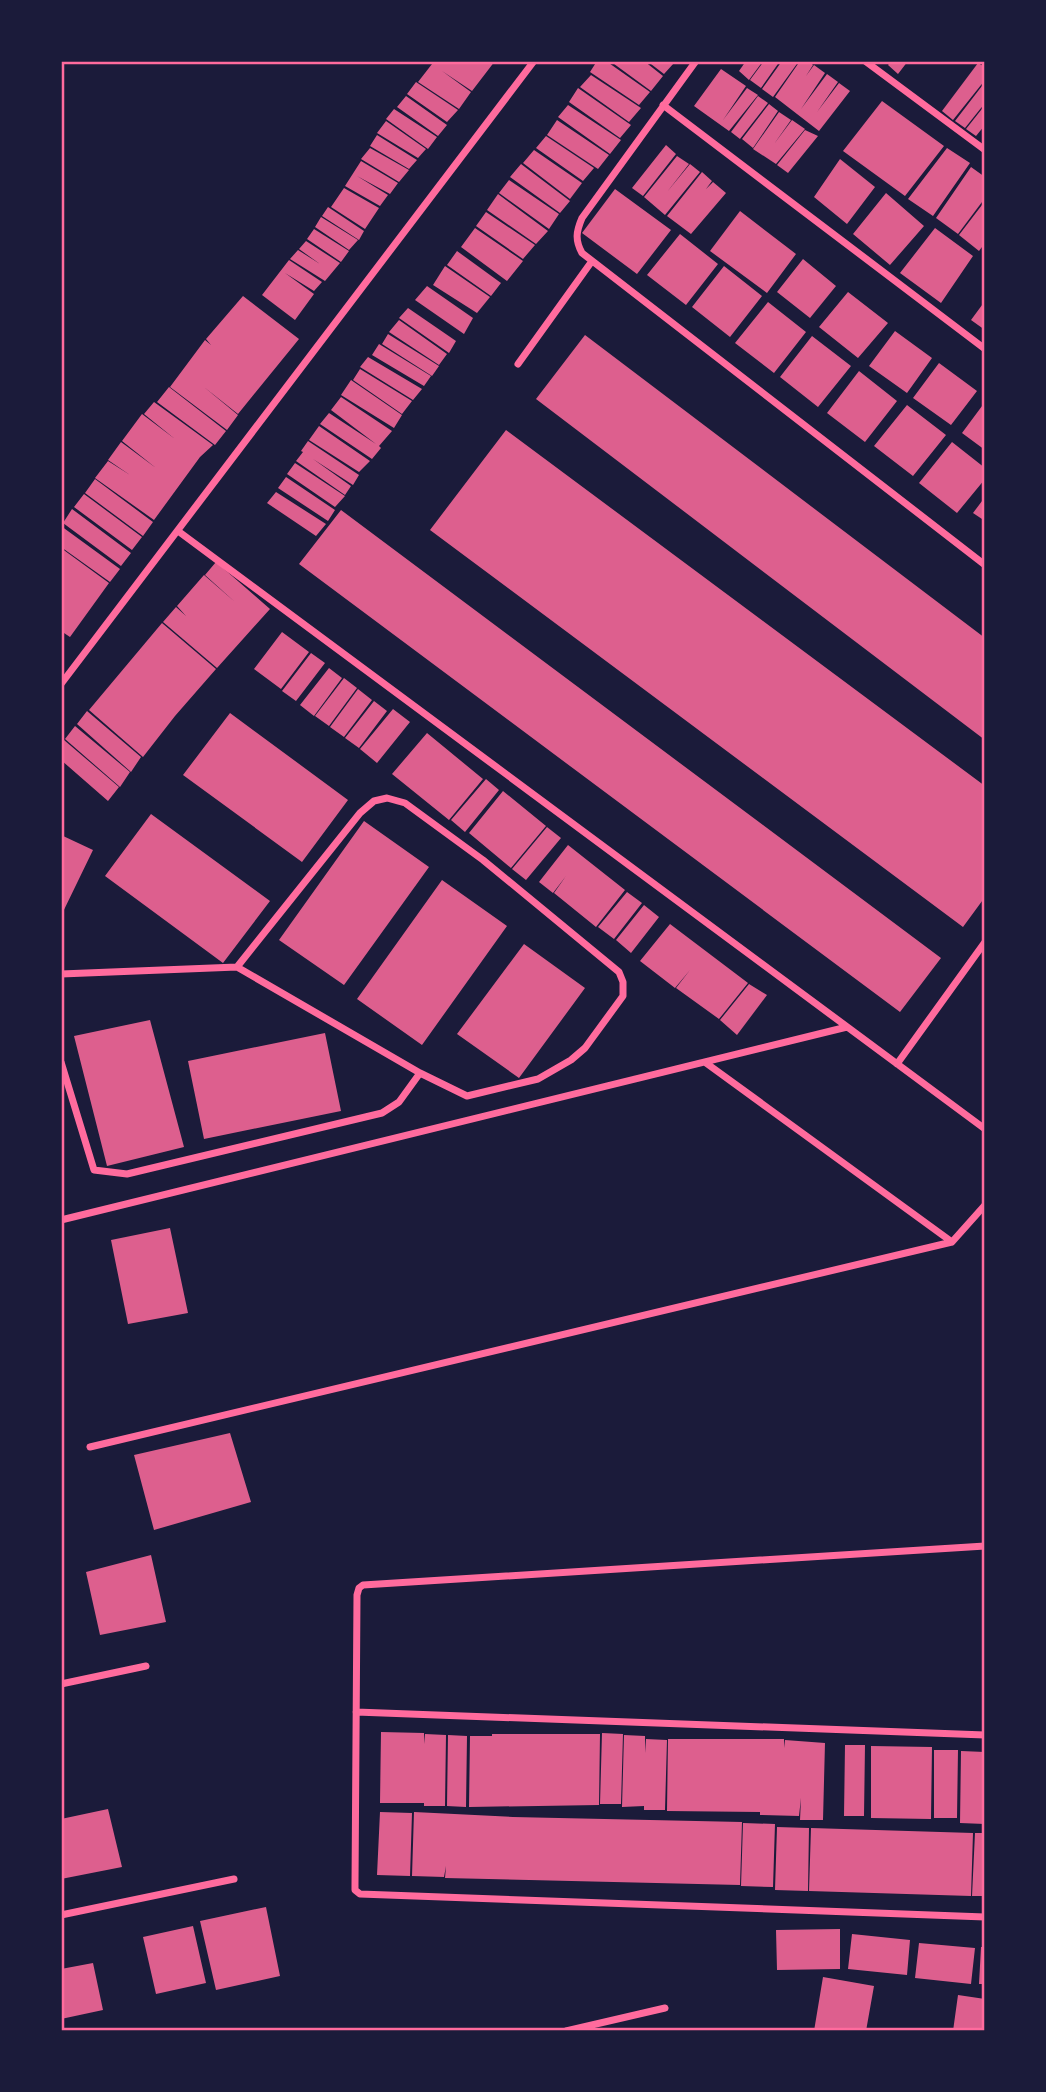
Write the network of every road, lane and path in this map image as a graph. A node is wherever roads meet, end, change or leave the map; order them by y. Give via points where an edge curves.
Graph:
1 (534, 61) edge
2 (696, 61) edge
3 (865, 61) edge
4 (663, 105) junction
5 (985, 150) edge
6 (592, 261) junction
7 (985, 349) edge
8 (517, 364) dead end
9 (178, 531) junction
10 (985, 565) edge
11 (61, 684) edge
12 (985, 942) edge
13 (981, 954) edge
14 (237, 967) junction
15 (62, 974) edge
16 (61, 980) edge
17 (847, 1027) junction
18 (61, 1062) edge
19 (706, 1063) junction
20 (897, 1065) junction
21 (420, 1073) junction
22 (985, 1129) edge
23 (985, 1205) edge
24 (61, 1220) edge
25 (952, 1242) junction
26 (90, 1447) dead end
27 (985, 1546) edge
28 (146, 1666) dead end
29 (61, 1684) edge
30 (356, 1712) junction
31 (985, 1735) edge
32 (234, 1879) dead end
33 (61, 1916) edge
34 (985, 1917) edge
35 (665, 2008) dead end
36 (566, 2031) edge

1 - 9 street
2 - 4 street
3 - 5 street
4 - 6 street via 582,218 577,245
4 - 7 street
6 - 8 street
6 - 10 street
9 - 11 street
9 - 17 street
12 - 13 street
13 - 20 street
14 - 15 street
14 - 21 street
14 - 21 street via 360,813 374,801 387,798 405,803 504,877 619,972 623,982 623,996 585,1048 538,1079 467,1096
15 - 16 street
17 - 19 street
17 - 20 street
18 - 21 street via 94,1170 127,1174 382,1113 399,1102
19 - 24 street
19 - 25 street
20 - 22 street
23 - 25 street
25 - 26 street
27 - 30 street via 363,1585 357,1595
28 - 29 street
30 - 31 street
30 - 34 street via 355,1890 360,1894
32 - 33 street
35 - 36 street

